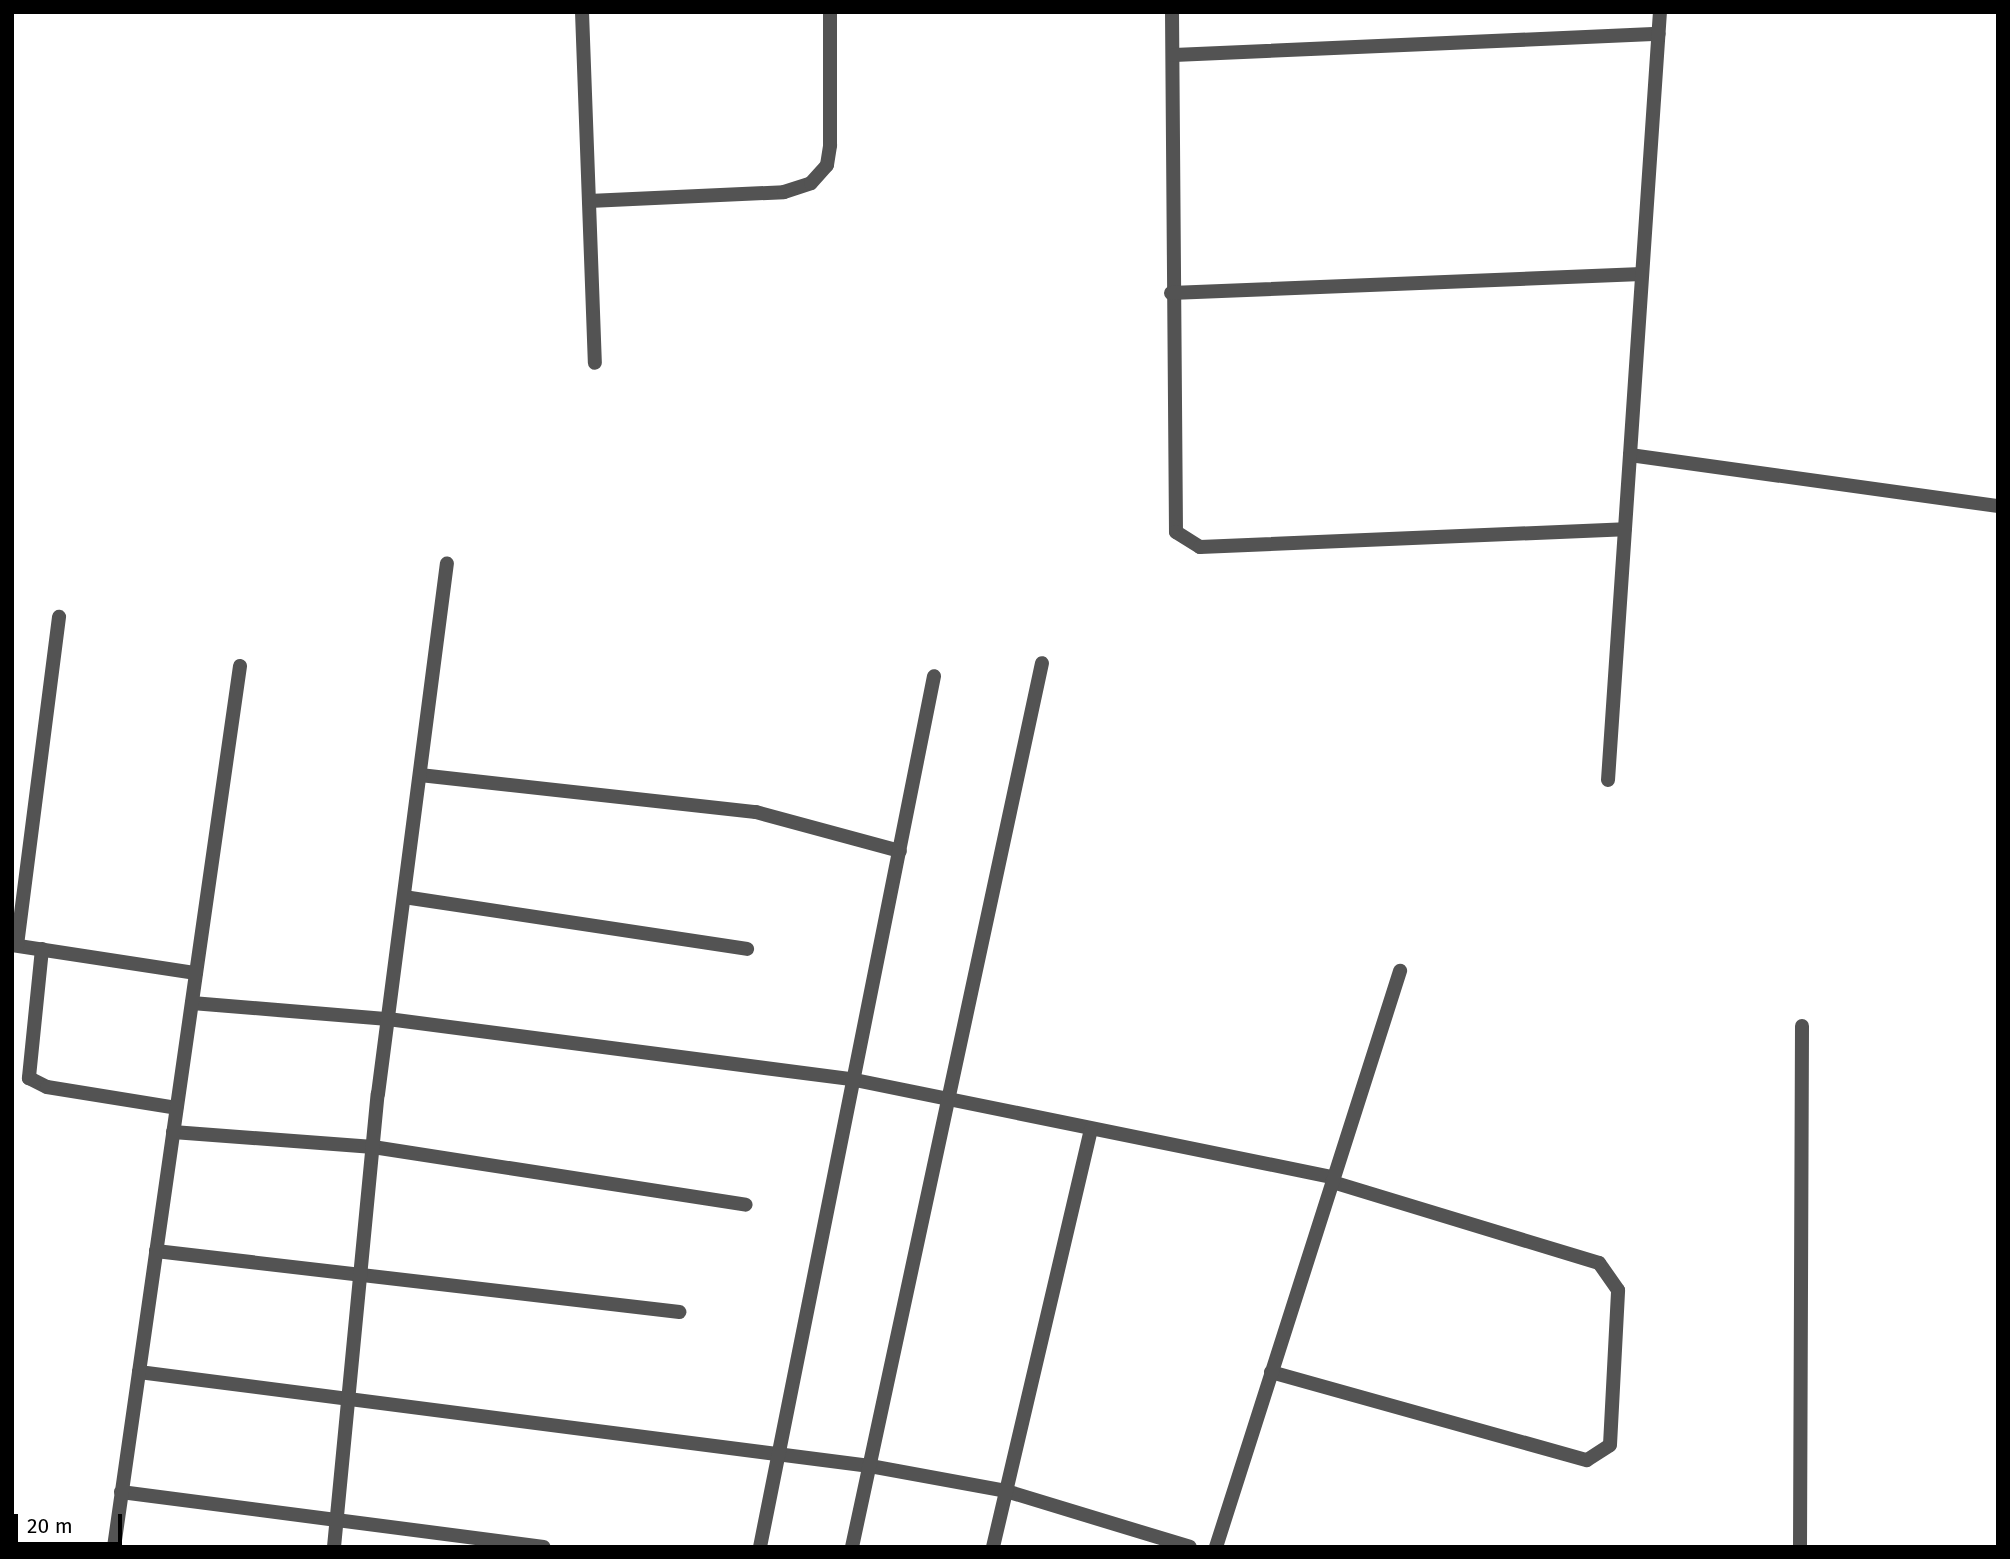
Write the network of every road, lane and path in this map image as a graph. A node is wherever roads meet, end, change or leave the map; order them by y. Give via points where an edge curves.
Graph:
1 (582, 12) edge
2 (830, 12) edge
3 (1172, 12) edge
4 (1660, 12) edge
5 (1659, 34) junction
6 (1174, 55) junction
7 (589, 201) junction
8 (1642, 274) junction
9 (1171, 293) junction
10 (595, 363) dead end
11 (1630, 455) junction
12 (1998, 506) edge
13 (1625, 529) junction
14 (447, 563) dead end
15 (59, 617) dead end
16 (1042, 663) dead end
17 (240, 666) dead end
18 (934, 676) dead end
19 (420, 775) junction
20 (1608, 780) dead end
21 (900, 851) junction
22 (404, 897) junction
23 (15, 945) edge
24 (747, 948) dead end
25 (42, 949) junction
26 (1400, 971) dead end
27 (196, 972) junction
28 (192, 1003) junction
29 (388, 1018) junction
30 (1802, 1026) dead end
31 (855, 1080) junction
32 (947, 1101) junction
33 (176, 1108) junction
34 (1091, 1129) junction
35 (173, 1132) junction
36 (373, 1147) junction
37 (1333, 1180) junction
38 (746, 1205) dead end
39 (156, 1251) junction
40 (361, 1272) junction
41 (679, 1312) dead end
42 (139, 1372) junction
43 (1272, 1372) junction
44 (348, 1400) junction
45 (779, 1457) junction
46 (870, 1466) junction
47 (1006, 1491) junction
48 (121, 1492) junction
49 (337, 1520) junction
50 (114, 1547) edge
51 (334, 1547) edge
52 (543, 1547) edge
53 (760, 1547) edge
54 (852, 1547) edge
55 (993, 1547) edge
56 (1190, 1547) edge
57 (1216, 1547) edge
58 (1800, 1547) edge

1 - 7 street
2 - 7 street via 830,145 827,165 811,183 784,192
3 - 6 street
4 - 5 street
5 - 6 street
5 - 8 street
6 - 9 street
7 - 10 street
8 - 9 street
8 - 11 street
9 - 13 street via 1172,517 1186,543
11 - 12 street
11 - 13 street
13 - 20 street
14 - 19 street
15 - 23 street
16 - 32 street
17 - 27 street
18 - 21 street
19 - 21 street via 746,811
19 - 22 street
21 - 31 street
22 - 24 street
22 - 29 street
23 - 25 street
25 - 27 street
25 - 33 street via 29,1078 47,1087
26 - 37 street
27 - 28 street
28 - 29 street
28 - 33 street
29 - 31 street
29 - 36 street
30 - 58 street
31 - 32 street
31 - 45 street
32 - 34 street
32 - 46 street
33 - 35 street
34 - 37 street
34 - 47 street
35 - 36 street
35 - 39 street
36 - 38 street
36 - 40 street
37 - 43 street
37 - 43 street via 1600,1263 1618,1290 1610,1445 1587,1460
39 - 40 street
39 - 42 street
40 - 41 street
40 - 44 street
42 - 44 street
42 - 48 street
43 - 57 street
44 - 45 street
44 - 49 street
45 - 46 street
45 - 53 street
46 - 47 street
46 - 54 street
47 - 55 street
47 - 56 street
48 - 49 street
48 - 50 street
49 - 51 street
49 - 52 street

